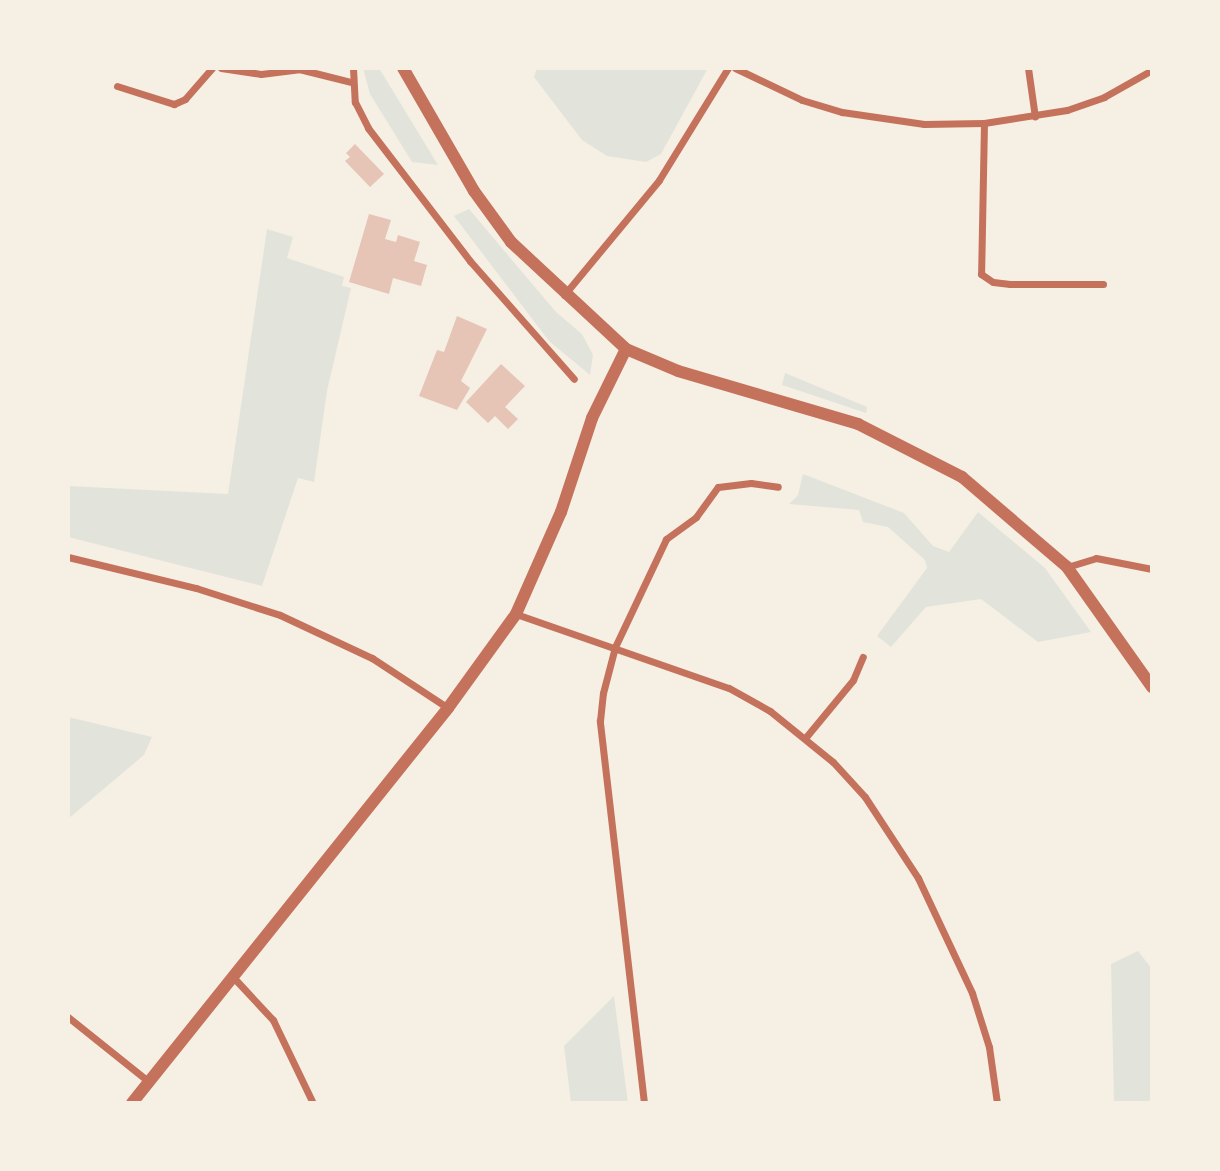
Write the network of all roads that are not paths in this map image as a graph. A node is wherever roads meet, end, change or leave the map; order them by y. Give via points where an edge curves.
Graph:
1 (212, 68) edge
2 (221, 68) edge
3 (353, 68) edge
4 (403, 68) edge
5 (728, 68) edge
6 (735, 68) edge
7 (1028, 68) edge
8 (1151, 74) edge
9 (351, 82) junction
10 (117, 86) dead end
11 (1035, 117) junction
12 (984, 123) junction
13 (1103, 284) dead end
14 (564, 296) junction
15 (626, 349) junction
16 (574, 379) dead end
17 (778, 487) dead end
18 (68, 557) edge
19 (1067, 567) junction
20 (1152, 569) edge
21 (516, 614) junction
22 (615, 647) junction
23 (863, 657) dead end
24 (1152, 687) edge
25 (448, 708) junction
26 (806, 737) junction
27 (233, 977) junction
28 (68, 1017) edge
29 (149, 1082) junction
30 (132, 1103) edge
31 (313, 1103) edge
32 (644, 1103) edge
33 (997, 1103) edge

1 - 10 street via 185,99 174,103
2 - 9 street via 261,74 299,69
3 - 9 street
4 - 14 street via 474,191 512,242
5 - 14 street via 659,180
6 - 12 street via 802,100 881,121
7 - 11 street
8 - 11 street via 1104,97
9 - 16 street via 368,128 412,187 538,342
11 - 12 street
12 - 13 street via 981,274 993,282 1010,284
14 - 15 street
15 - 19 street via 678,372 858,424 918,452 1002,508
15 - 21 street via 592,418 556,524
17 - 22 street via 730,483 709,496 696,517 666,539
18 - 25 street via 196,588 280,615 372,658
19 - 20 street via 1096,558
19 - 24 street
21 - 22 street
21 - 25 street
22 - 26 street via 729,688
22 - 32 street via 600,721
23 - 26 street via 853,680
25 - 27 street
26 - 33 street via 865,797 918,878 972,993 989,1047
27 - 29 street
27 - 31 street via 273,1020
28 - 29 street
29 - 30 street

